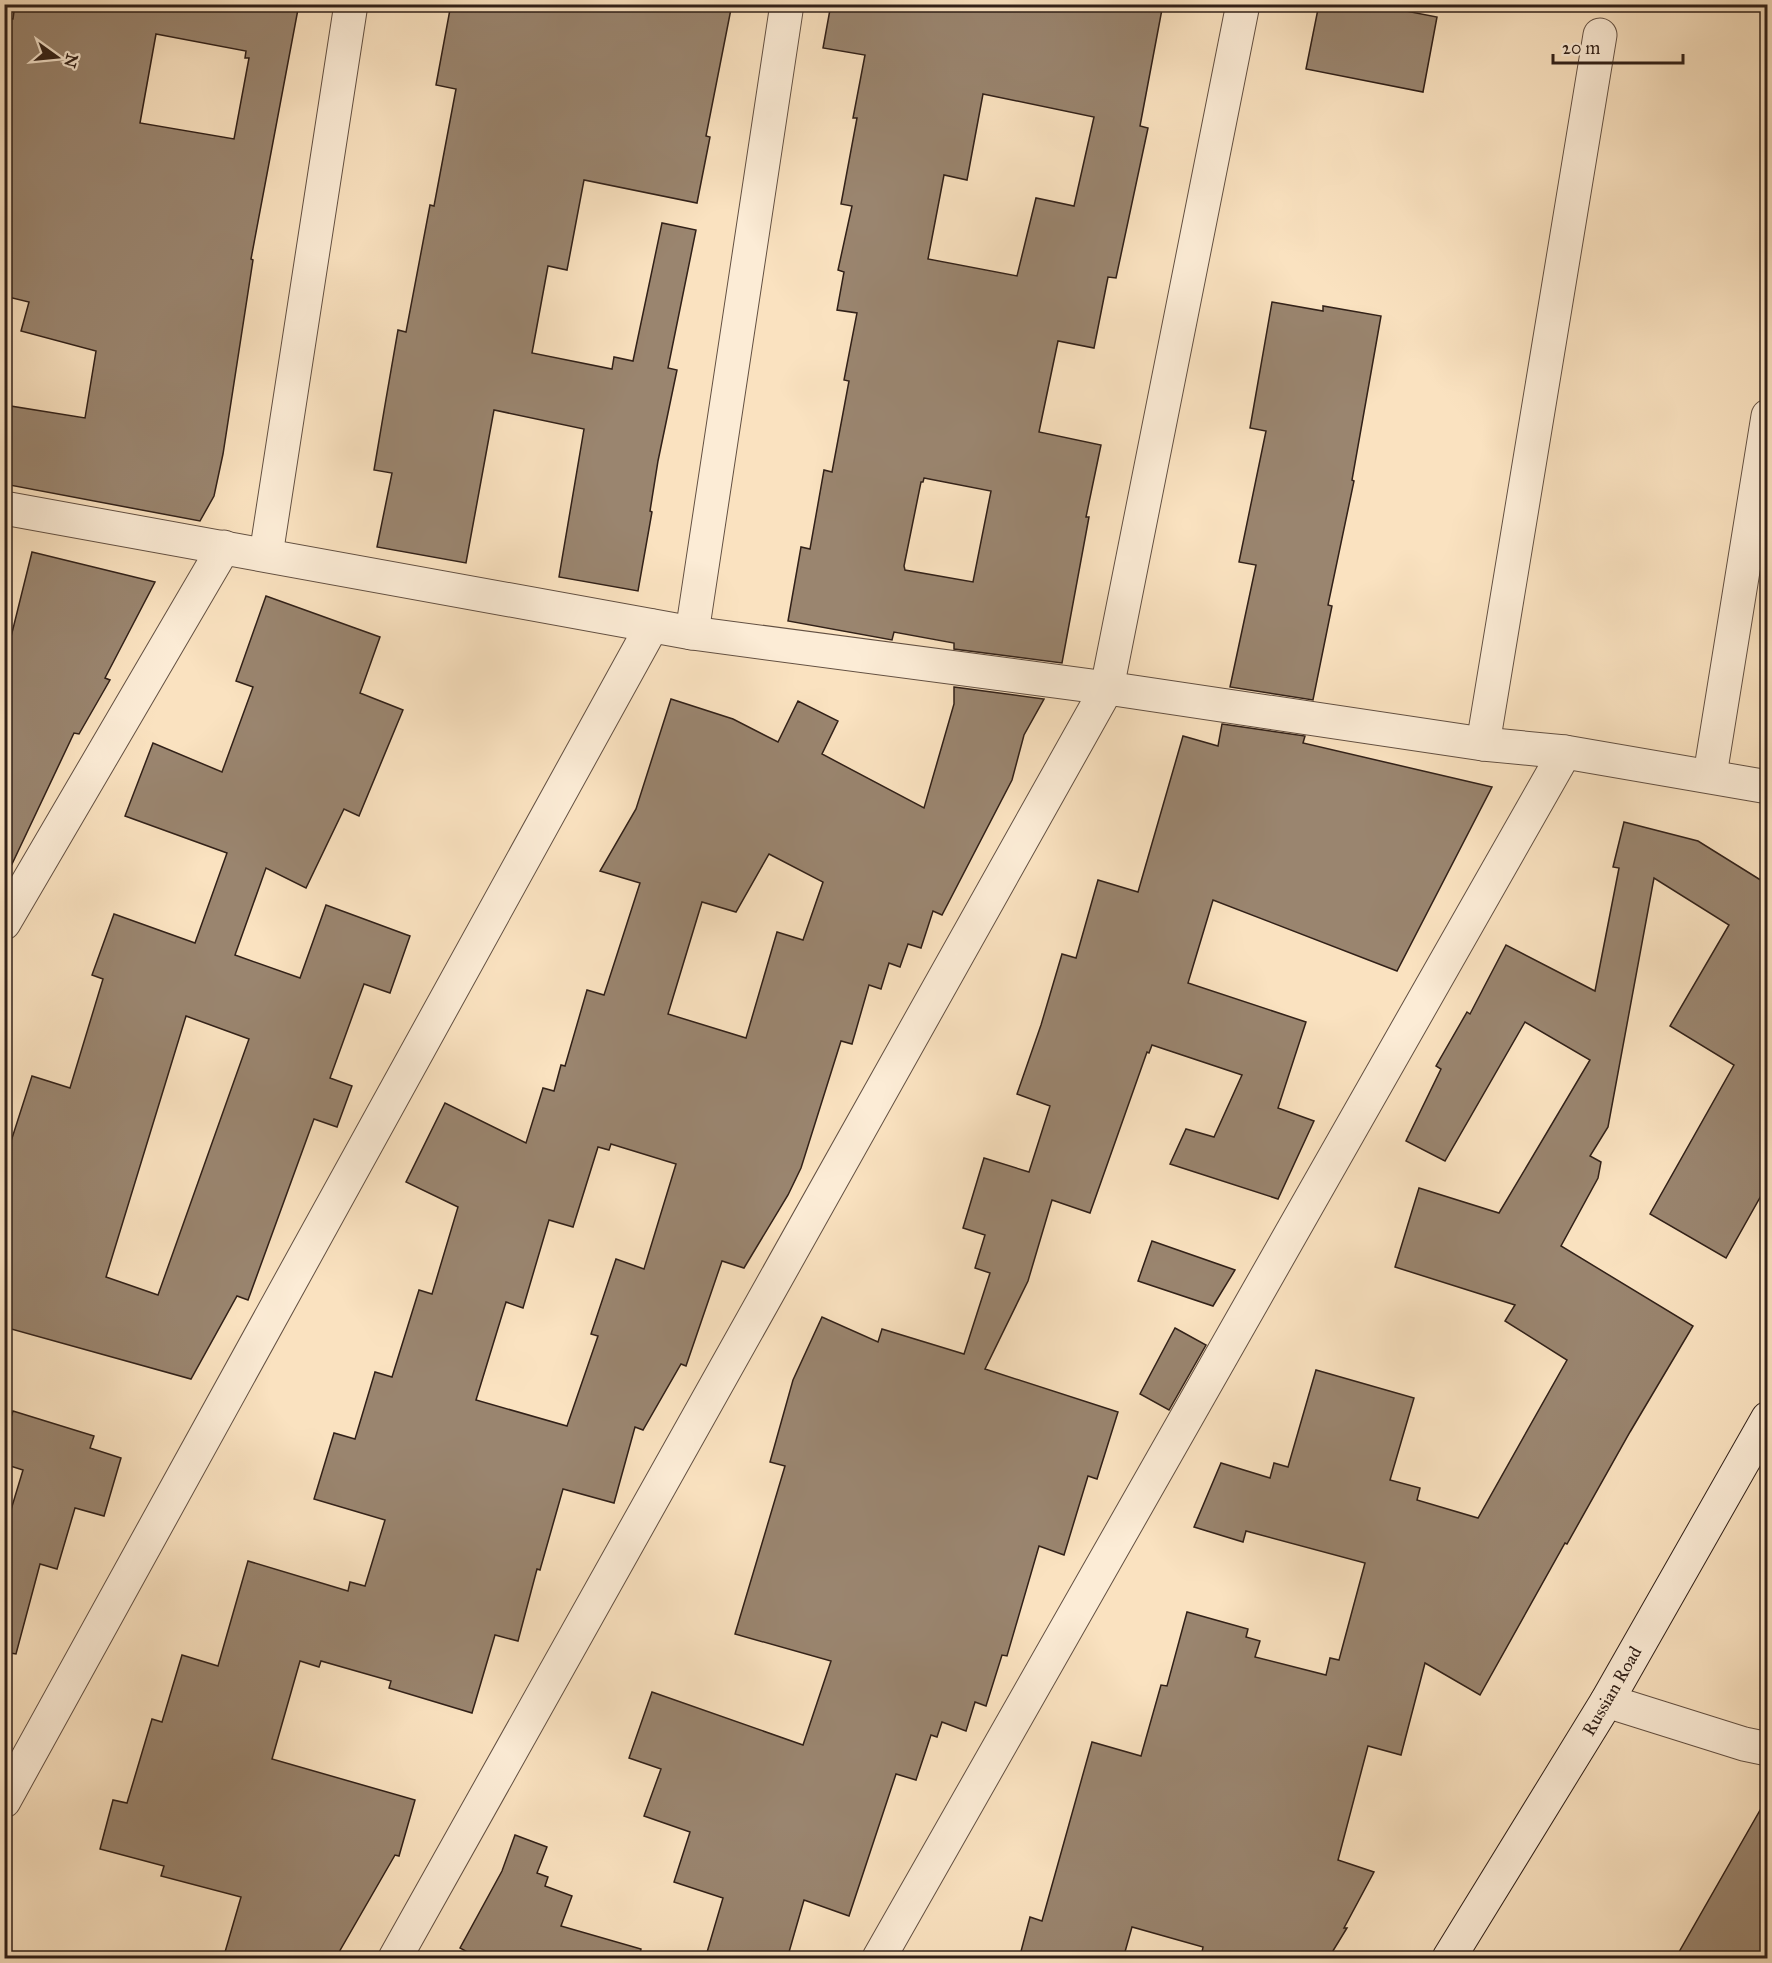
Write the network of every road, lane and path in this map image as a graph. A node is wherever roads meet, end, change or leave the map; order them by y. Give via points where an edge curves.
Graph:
1 (351, 4) edge
2 (787, 4) edge
3 (1243, 4) edge
4 (1600, 35) dead end
5 (1767, 416) edge
6 (4, 508) edge
7 (224, 547) junction
8 (266, 555) junction
9 (652, 626) junction
10 (692, 633) junction
11 (1107, 688) junction
12 (1483, 744) junction
13 (1565, 752) junction
14 (1710, 775) junction
15 (1767, 787) edge
16 (4, 923) edge
17 (1767, 1418) edge
18 (1607, 1701) junction
19 (1767, 1749) edge
20 (4, 1801) edge
21 (395, 1959) edge
22 (879, 1959) edge
23 (1449, 1959) edge

1 - 8 street
2 - 10 street
3 - 11 street
4 - 12 street
5 - 14 street
6 - 7 street
7 - 8 street
7 - 16 street
8 - 9 street
9 - 10 street
9 - 20 street
10 - 11 street
11 - 12 street
11 - 21 street
12 - 13 street
13 - 14 street
13 - 22 street
14 - 15 street
17 - 18 street, Russian Road
18 - 19 street
18 - 23 street, Russian Road

